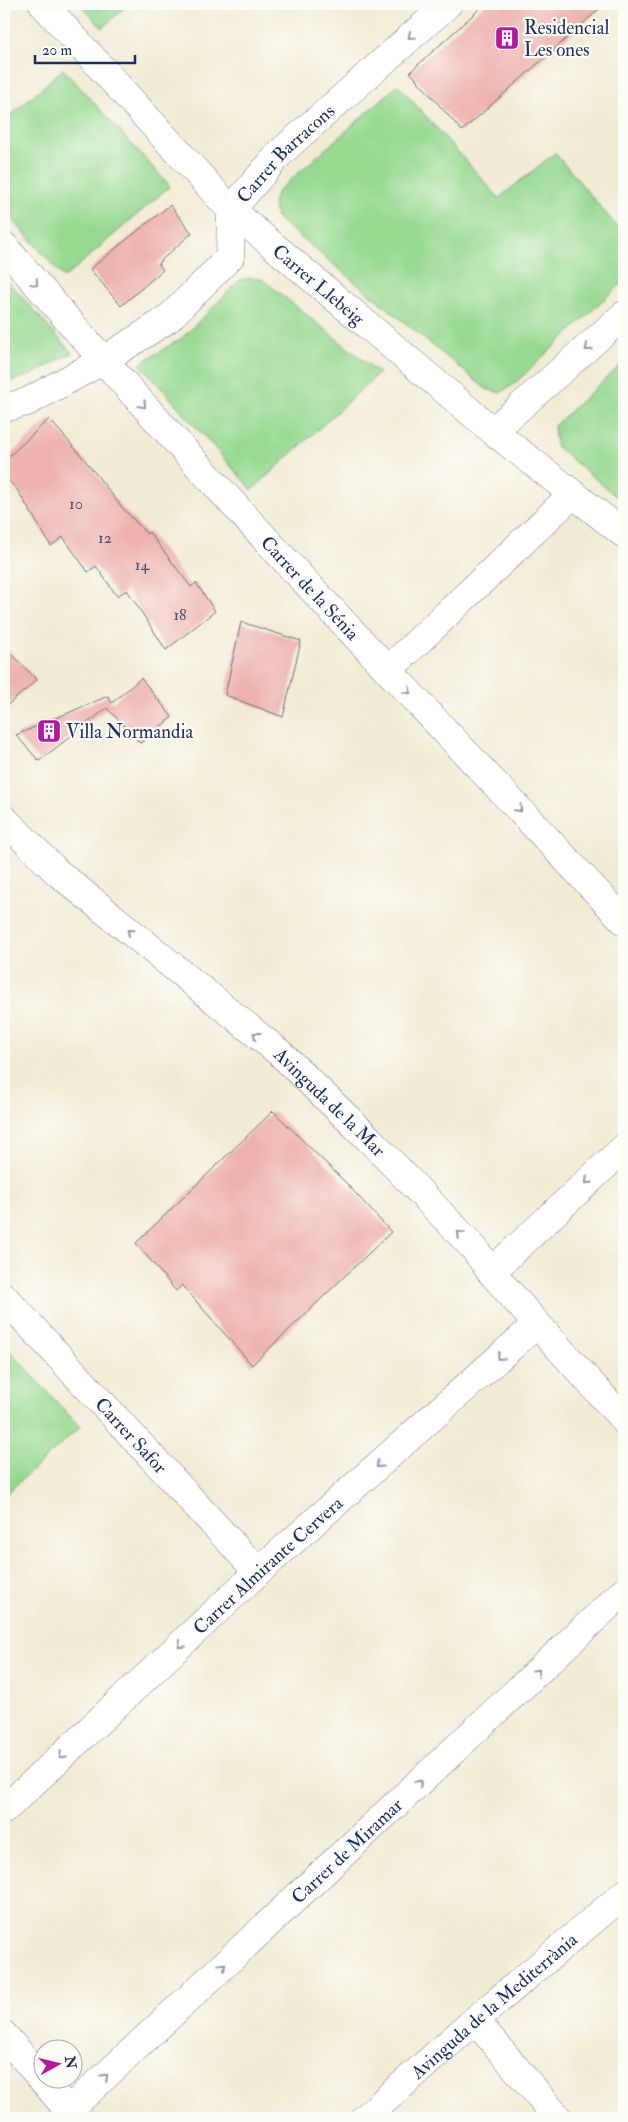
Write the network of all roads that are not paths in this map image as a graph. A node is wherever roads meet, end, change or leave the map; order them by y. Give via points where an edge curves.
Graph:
1 (43, 4) edge
2 (448, 4) edge
3 (231, 210) junction
4 (4, 246) edge
5 (624, 315) edge
6 (102, 361) junction
7 (4, 408) edge
8 (493, 431) junction
9 (573, 494) junction
10 (624, 534) edge
11 (388, 670) junction
12 (4, 819) edge
13 (624, 921) edge
14 (624, 1148) edge
15 (491, 1272) junction
16 (4, 1297) edge
17 (536, 1324) junction
18 (624, 1420) edge
19 (258, 1572) junction
20 (624, 1591) edge
21 (4, 1810) edge
22 (624, 1894) edge
23 (475, 2020) junction
24 (4, 2035) edge
25 (72, 2114) edge
26 (365, 2118) edge
27 (558, 2118) edge

1 - 3 street, Carrer Llebeig
2 -> 3 street, Carrer Barracons via 281,152
3 - 6 street, Carrer Barracons via 230,257 168,320
3 - 8 street, Carrer Llebeig
4 -> 6 street, Carrer de la Sénia
5 -> 8 street
6 - 7 street, Carrer Barracons via 26,402
6 -> 11 street, Carrer de la Sénia
8 - 9 street, Carrer Llebeig
9 - 10 street, Carrer Llebeig
9 - 11 street
11 -> 13 street, Carrer de la Sénia
15 -> 12 street, Avinguda de la Mar via 473,1247 369,1139 281,1054 58,872
14 -> 15 street
15 - 17 street, Avinguda de la Mar
16 - 19 street, Carrer Safor
17 - 18 street, Avinguda de la Mar
17 -> 19 street, Carrer Almirante Cervera
19 -> 21 street, Carrer Almirante Cervera
25 -> 20 street, Carrer de Miramar
22 - 23 street, Avinguda de la Mediterrània
23 - 26 street, Avinguda de la Mediterrània
23 - 27 street
24 - 25 street

